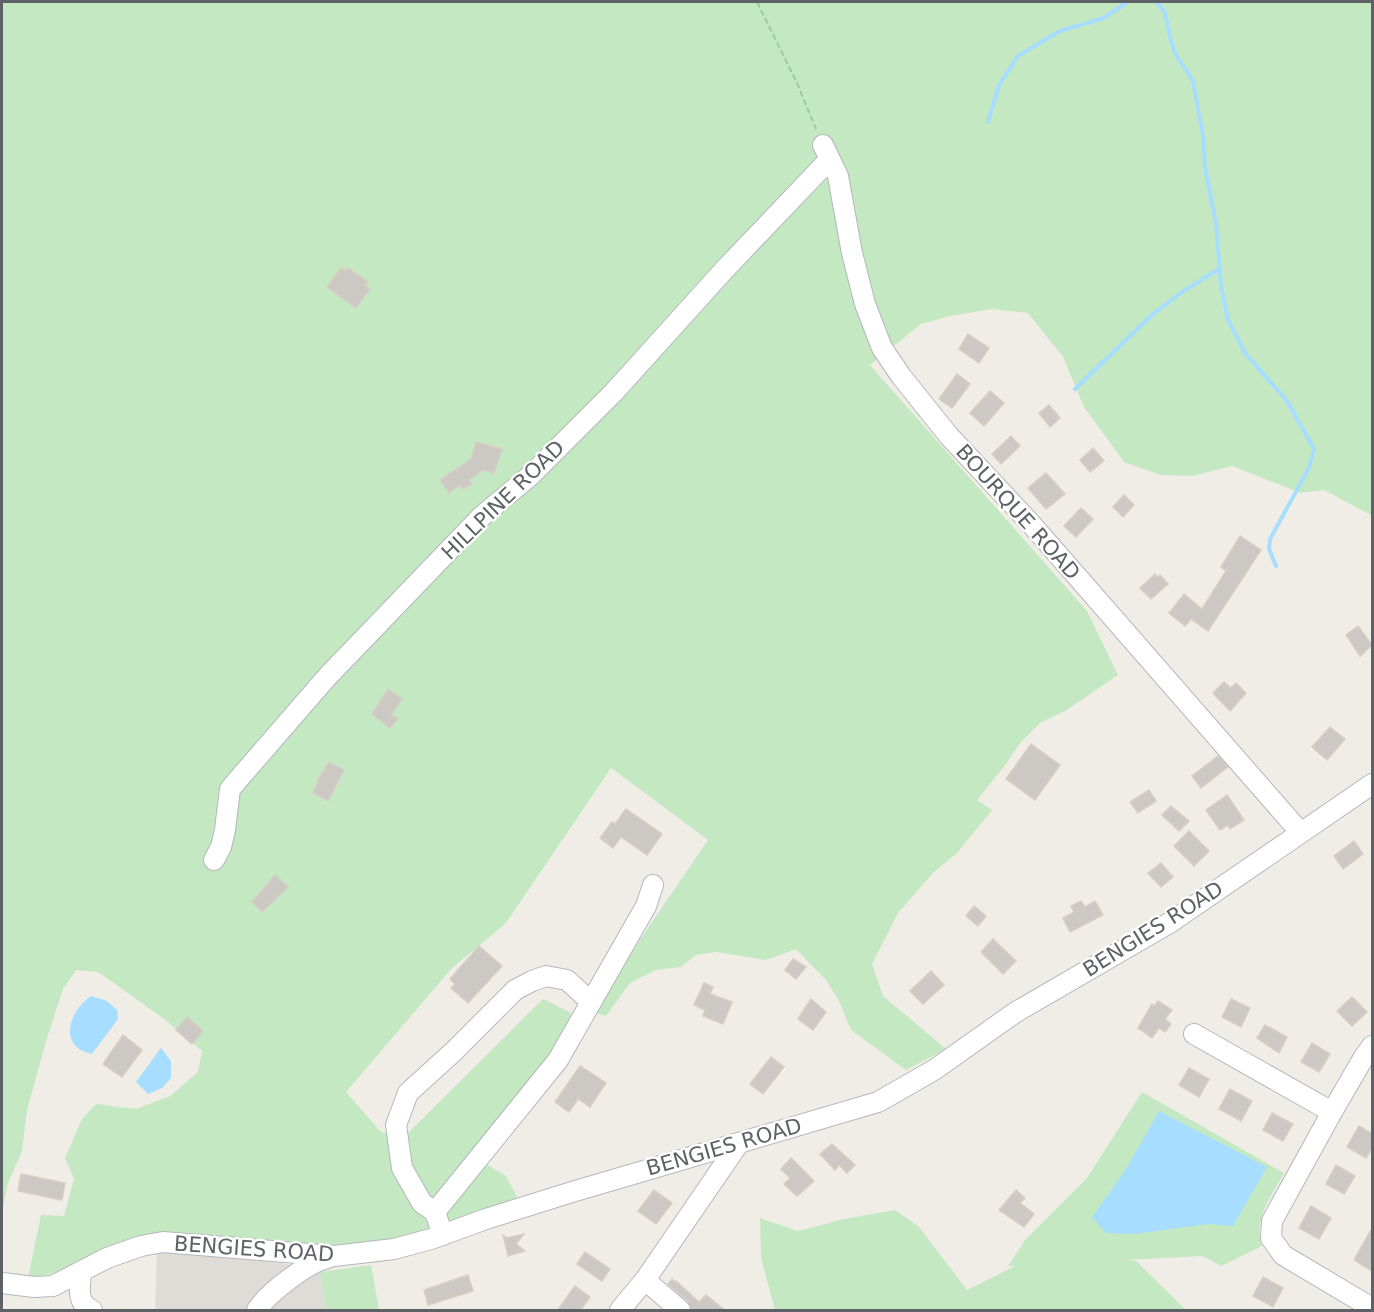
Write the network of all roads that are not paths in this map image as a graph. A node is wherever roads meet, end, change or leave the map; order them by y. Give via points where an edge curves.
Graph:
1 (826, 152) joint
2 (1372, 784) edge
3 (1300, 832) junction
4 (214, 860) dead end
5 (653, 885) dead end
6 (591, 1002) junction
7 (1194, 1034) dead end
8 (1372, 1046) edge
9 (1332, 1112) junction
10 (739, 1143) junction
11 (435, 1212) junction
12 (443, 1235) junction
13 (334, 1256) junction
14 (81, 1273) junction
15 (645, 1280) junction
16 (2, 1283) edge
17 (1372, 1308) edge
18 (92, 1311) edge
19 (257, 1311) edge
20 (620, 1311) edge
21 (680, 1311) edge

1 - 3 street, BOURQUE ROAD via 838,176 865,304 882,348 901,376 949,436 1033,526
1 - 4 street, HILLPINE ROAD via 614,392 531,475 465,532 327,677 230,789 225,830
2 - 3 street, BENGIES ROAD
3 - 10 street, BENGIES ROAD via 1170,922 1016,1012 899,1091 878,1102
5 - 6 street via 646,906
6 - 11 street via 558,1060
6 - 11 street via 567,980 546,976 532,981 515,990 408,1093 396,1125 402,1168 422,1203
7 - 9 street
8 - 9 street
9 - 17 street via 1272,1221 1271,1238 1283,1255
10 - 12 street, BENGIES ROAD
10 - 15 street
11 - 12 street
12 - 13 street, BENGIES ROAD via 394,1249
13 - 14 street, BENGIES ROAD via 163,1242 107,1258
13 - 19 street via 303,1269 263,1301
14 - 16 street, BENGIES ROAD via 52,1286
14 - 18 street via 81,1302
15 - 20 street
15 - 21 street

